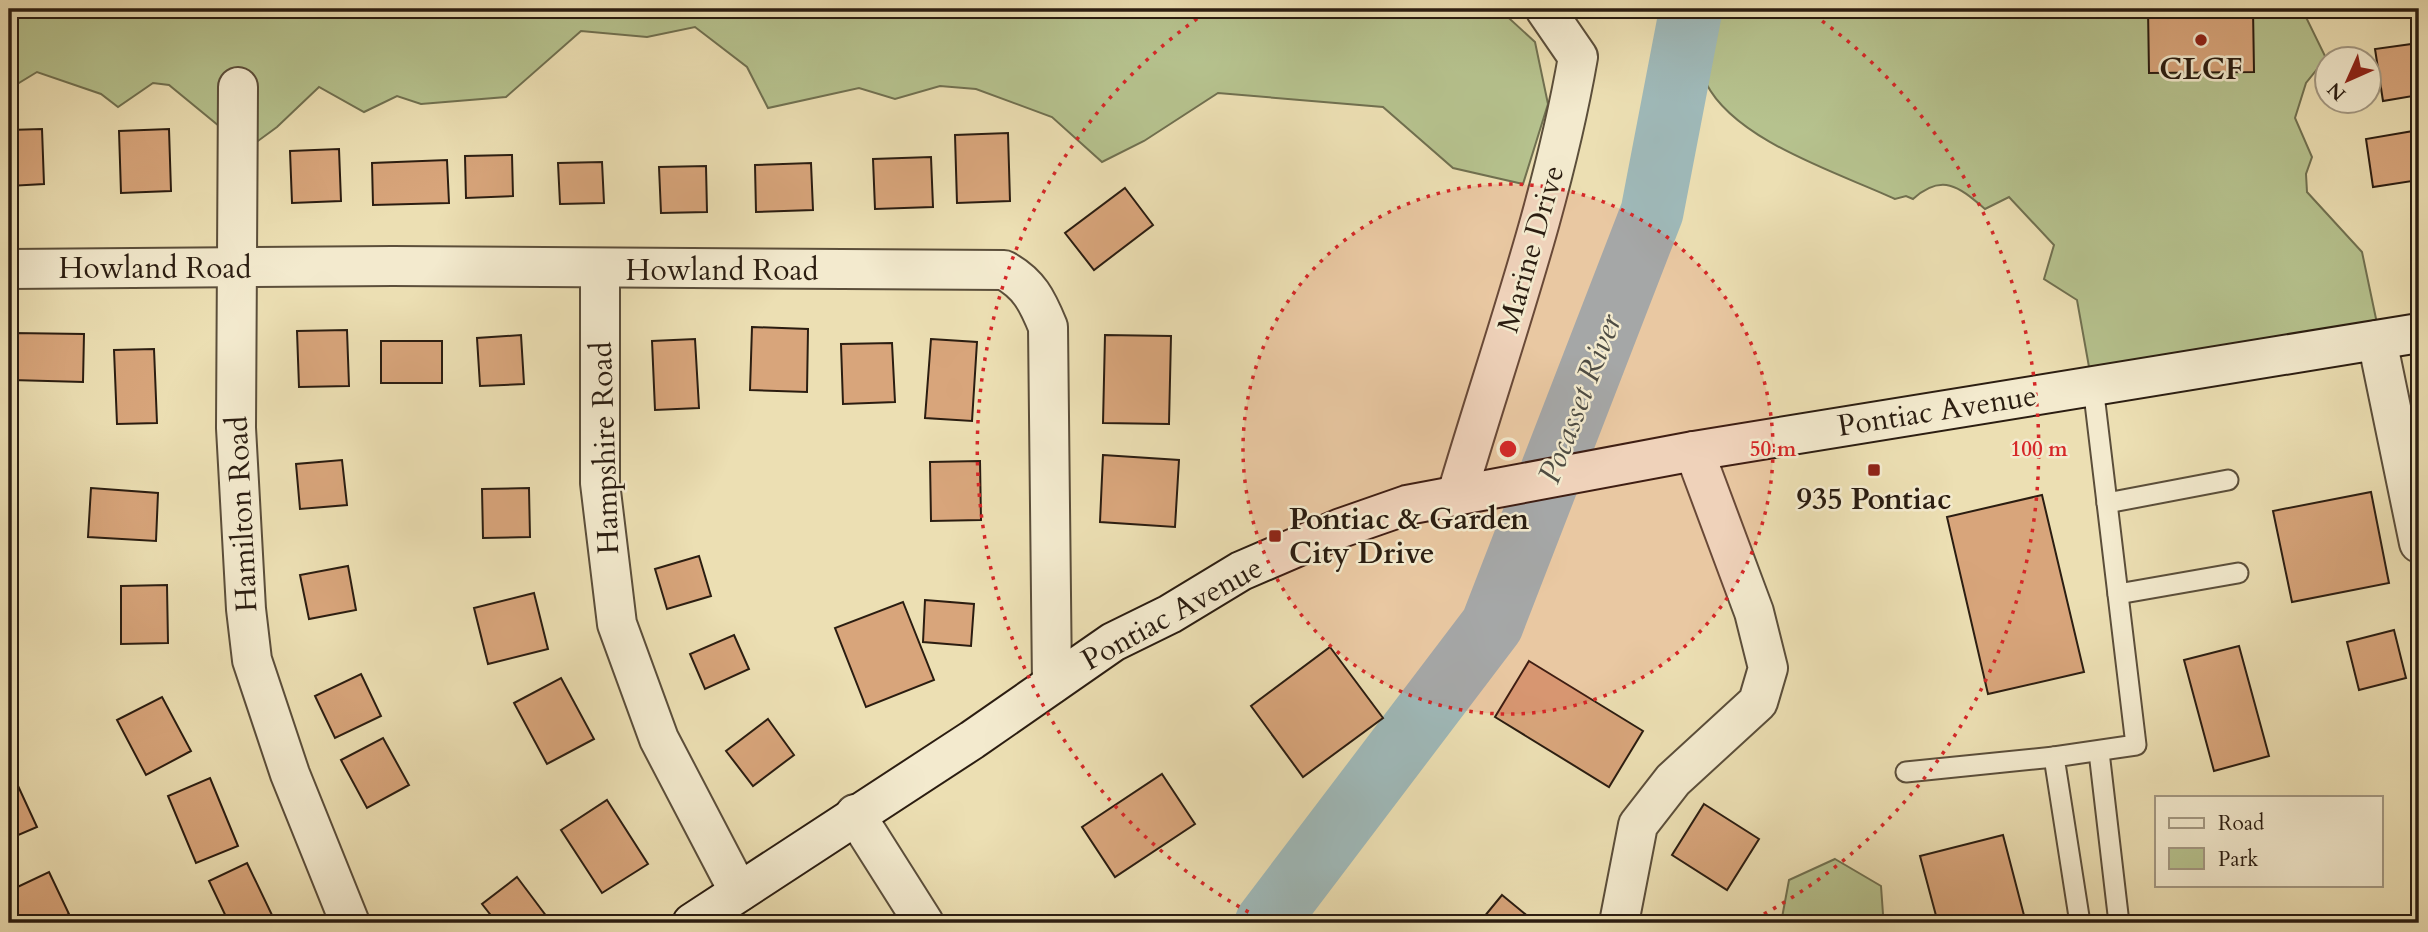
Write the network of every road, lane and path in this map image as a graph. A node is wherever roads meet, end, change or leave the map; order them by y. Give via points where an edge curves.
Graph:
1 (1545, 9) edge
2 (237, 87) dead end
3 (239, 268) junction
4 (9, 269) edge
5 (600, 270) junction
6 (2419, 333) edge
7 (2377, 340) junction
8 (2093, 386) junction
9 (1694, 451) junction
10 (2228, 480) dead end
11 (1457, 494) junction
12 (2108, 503) junction
13 (2419, 543) edge
14 (2238, 573) dead end
15 (2118, 594) junction
16 (1052, 684) junction
17 (2099, 752) junction
18 (2054, 757) junction
19 (1906, 772) dead end
20 (855, 814) junction
21 (739, 892) junction
22 (350, 923) edge
23 (692, 923) edge
24 (924, 923) edge
25 (1619, 923) edge
26 (2080, 923) edge
27 (2119, 923) edge

1 - 11 street, Marine Drive via 1578,57 1570,103 1554,177
2 - 3 street, Hamilton Road
3 - 4 street, Howland Road
3 - 5 street, Howland Road
3 - 22 street, Hamilton Road via 236,428 252,660 290,775
5 - 16 street, Howland Road via 1004,270 1019,279 1036,295 1048,327
5 - 21 street, Hampshire Road via 600,483 617,624 659,739
6 - 7 street, Pontiac Avenue
7 - 8 street, Pontiac Avenue
7 - 13 street
8 - 9 street, Pontiac Avenue
8 - 12 lane
9 - 11 street, Pontiac Avenue
9 - 25 street via 1754,612 1768,668 1758,702 1673,780 1638,825
10 - 12 lane
11 - 16 street, Pontiac Avenue via 1407,505 1341,528 1241,571 1112,642
12 - 15 lane
14 - 15 lane
15 - 17 lane via 2136,745
16 - 20 street, Pontiac Avenue
17 - 18 lane
17 - 27 lane
18 - 19 lane
18 - 26 lane
20 - 21 street, Pontiac Avenue
20 - 24 street
21 - 23 street, Pontiac Avenue

